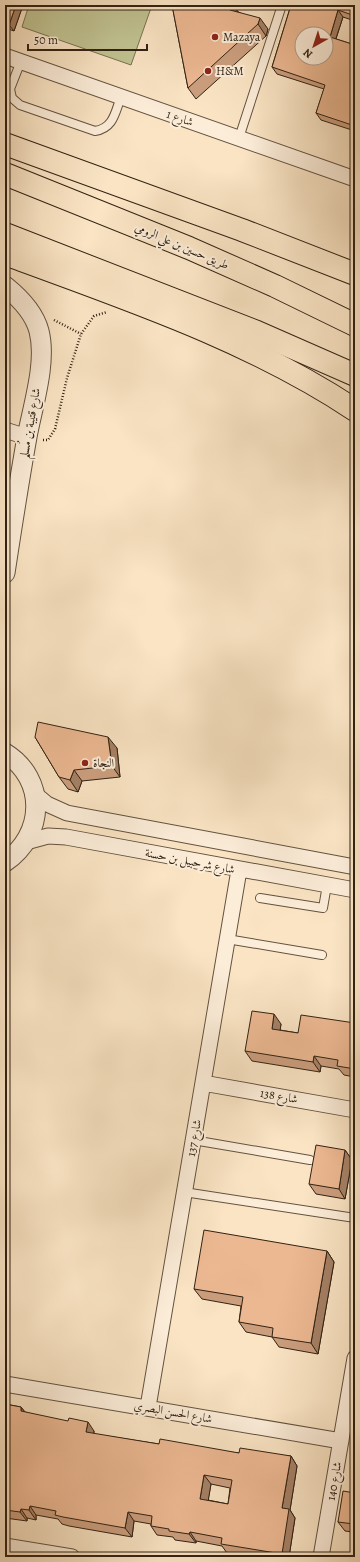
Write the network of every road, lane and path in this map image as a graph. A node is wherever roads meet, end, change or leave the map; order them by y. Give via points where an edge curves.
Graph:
1 (282, 5) edge
2 (5, 56) edge
3 (21, 61) junction
4 (121, 97) junction
5 (239, 138) junction
6 (5, 144) edge
7 (5, 174) edge
8 (355, 179) edge
9 (5, 234) edge
10 (5, 254) edge
11 (351, 271) edge
12 (5, 286) edge
13 (113, 313) dead end
14 (355, 325) edge
15 (355, 375) edge
16 (355, 410) edge
17 (5, 430) edge
18 (27, 437) junction
19 (5, 572) edge
20 (5, 753) edge
21 (35, 794) junction
22 (26, 842) junction
23 (5, 862) edge
24 (355, 867) edge
25 (239, 870) junction
26 (327, 885) junction
27 (355, 890) edge
28 (260, 898) dead end
29 (227, 938) junction
30 (322, 955) dead end
31 (203, 1083) junction
32 (355, 1110) edge
33 (193, 1140) junction
34 (310, 1160) dead end
35 (184, 1192) junction
36 (355, 1218) edge
37 (355, 1358) edge
38 (5, 1384) edge
39 (148, 1407) junction
40 (341, 1441) junction
41 (5, 1546) edge
42 (72, 1557) edge
43 (321, 1557) edge

1 - 5 lane
2 - 3 street, شارع 1
3 - 4 street, شارع 1
3 - 4 lane via 10,89 12,98 20,105 95,131 104,129 110,123
4 - 5 street, شارع 1
5 - 8 street, شارع 1
6 - 11 highway
7 - 14 highway, طريق حسين بن علي الرومي via 189,248
9 - 15 highway via 250,329
10 - 16 highway via 171,316 255,354
12 - 18 street, شارع قتيبة بن مُسلم via 27,306 41,339 41,365
13 - 18 path via 94,316 80,334 55,429 48,440
17 - 18 street
18 - 19 street, شارع قتيبة بن مُسلم
20 - 21 street via 26,772
21 - 22 street via 35,820
21 - 24 street, شارع شرحبيل بن حسنة via 47,804 67,812
22 - 23 street
22 - 25 street, شارع شرحبيل بن حسنة via 48,836 66,837
25 - 26 street, شارع شرحبيل بن حسنة
25 - 29 street, شارع 137
26 - 27 street, شارع شرحبيل بن حسنة
26 - 28 lane via 323,908
29 - 30 lane
29 - 31 street, شارع 137
31 - 32 street, شارع 138
31 - 33 street, شارع 137
33 - 34 lane
33 - 35 street, شارع 137
35 - 36 lane
35 - 39 street, شارع 137
37 - 40 street, شارع 140
38 - 39 street, شارع الحسن البصري
39 - 40 street, شارع الحسن البصري
40 - 43 street, شارع 140
41 - 42 street

